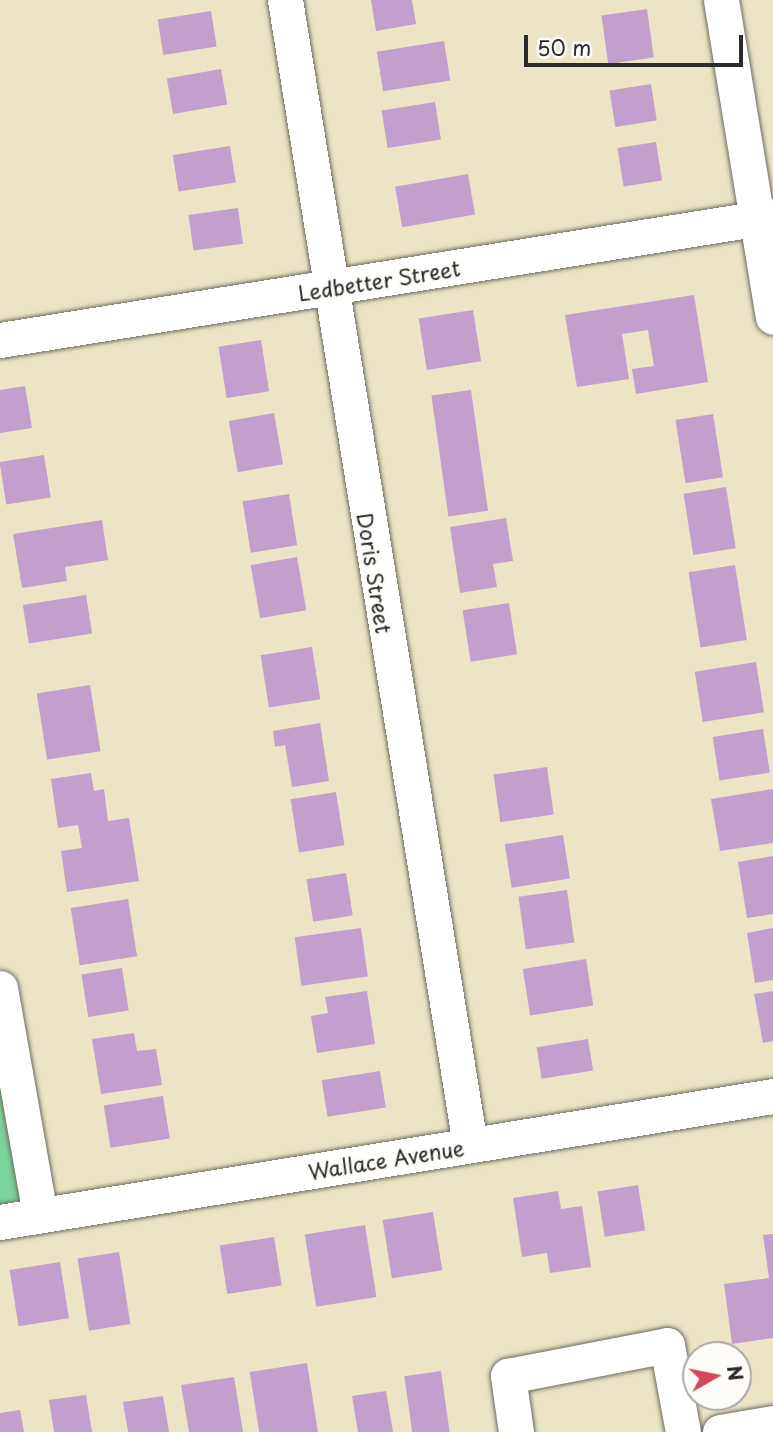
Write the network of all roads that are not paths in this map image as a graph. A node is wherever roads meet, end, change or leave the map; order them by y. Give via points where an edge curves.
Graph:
1 (285, 0) edge
2 (720, 0) edge
3 (765, 218) edge
4 (330, 288) junction
5 (773, 317) edge
6 (0, 340) edge
7 (0, 988) edge
8 (773, 1096) edge
9 (470, 1145) junction
10 (40, 1216) junction
11 (0, 1222) edge
12 (773, 1423) edge
13 (516, 1432) edge
14 (683, 1432) edge
15 (720, 1432) edge

1 - 4 street, Doris Street
2 - 3 street
3 - 4 street, Ledbetter Street
3 - 5 street
4 - 6 street, Ledbetter Street
4 - 9 street, Doris Street
7 - 10 street
8 - 9 street, Wallace Avenue
9 - 10 street, Wallace Avenue
10 - 11 street, Wallace Avenue
12 - 15 street
13 - 14 street via 508,1376 667,1345

